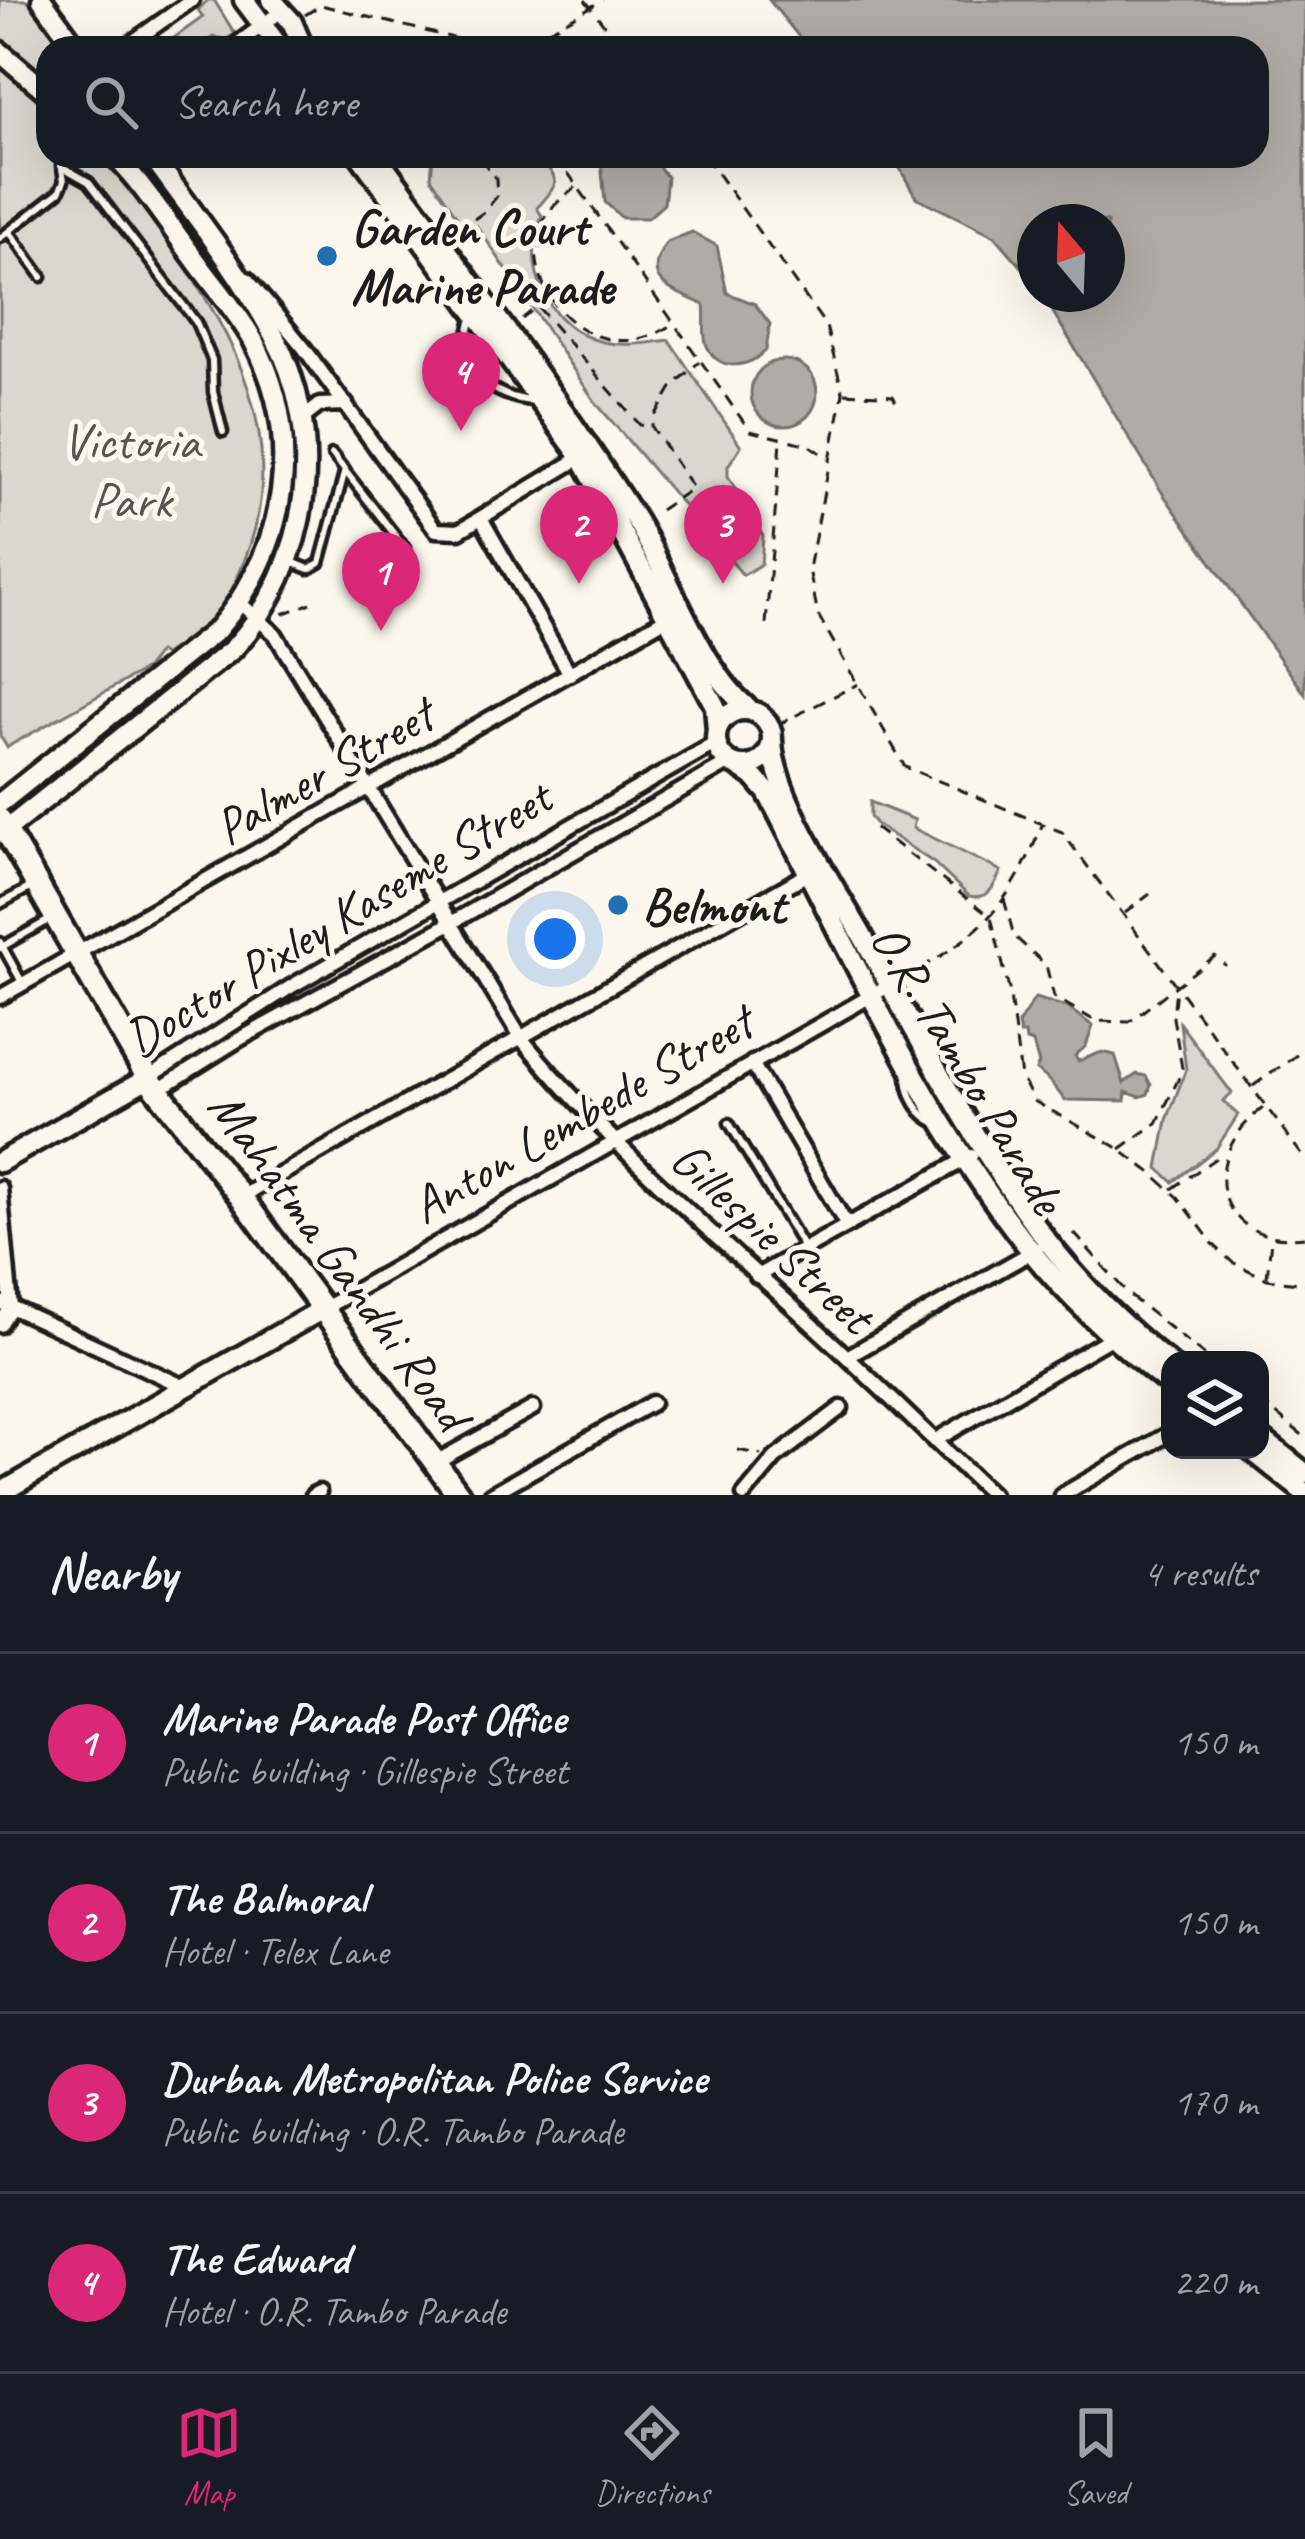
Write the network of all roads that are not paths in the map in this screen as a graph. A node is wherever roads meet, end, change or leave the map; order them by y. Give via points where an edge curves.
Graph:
1 (42, 0) edge
2 (192, 0) edge
3 (244, 0) edge
4 (281, 12) edge
5 (263, 25) junction
6 (68, 36) edge
7 (141, 36) edge
8 (248, 36) edge
9 (271, 36) edge
10 (0, 52) edge
11 (36, 83) edge
12 (61, 168) edge
13 (70, 168) edge
14 (124, 168) edge
15 (161, 168) edge
16 (369, 168) edge
17 (385, 168) edge
18 (9, 232) junction
19 (0, 238) edge
20 (233, 266) junction
21 (43, 278) dead end
22 (474, 312) junction
23 (327, 378) junction
24 (539, 401) junction
25 (346, 404) junction
26 (320, 405) junction
27 (302, 418) junction
28 (223, 432) dead end
29 (332, 454) dead end
30 (586, 454) junction
31 (345, 470) junction
32 (481, 518) junction
33 (405, 548) dead end
34 (289, 560) junction
35 (240, 603) junction
36 (675, 613) junction
37 (260, 619) junction
38 (571, 674) junction
39 (161, 706) junction
40 (753, 712) junction
41 (98, 727) junction
42 (771, 734) junction
43 (717, 737) junction
44 (733, 764) junction
45 (367, 789) junction
46 (0, 803) edge
47 (2, 828) edge
48 (815, 870) junction
49 (36, 884) junction
50 (438, 903) junction
51 (0, 904) edge
52 (55, 917) junction
53 (451, 923) junction
54 (1, 946) edge
55 (76, 955) junction
56 (22, 985) junction
57 (890, 985) junction
58 (872, 996) junction
59 (0, 997) edge
60 (521, 1038) junction
61 (752, 1063) junction
62 (153, 1084) junction
63 (729, 1123) dead end
64 (617, 1144) junction
65 (975, 1154) junction
66 (0, 1162) edge
67 (0, 1188) edge
68 (241, 1197) junction
69 (845, 1224) junction
70 (805, 1248) junction
71 (1040, 1248) junction
72 (758, 1276) junction
73 (6, 1304) edge
74 (323, 1309) junction
75 (0, 1325) edge
76 (1119, 1333) junction
77 (848, 1357) junction
78 (1161, 1359) edge
79 (1161, 1376) edge
80 (187, 1388) junction
81 (652, 1402) dead end
82 (532, 1408) dead end
83 (841, 1408) dead end
84 (1161, 1438) edge
85 (934, 1441) junction
86 (1269, 1448) edge
87 (1264, 1459) edge
88 (434, 1463) junction
89 (1296, 1482) edge
90 (32, 1486) edge
91 (0, 1493) edge
92 (459, 1495) edge
93 (490, 1495) edge
94 (744, 1495) edge
95 (992, 1495) edge
96 (1062, 1495) edge

1 - 6 main road
2 - 7 street
3 - 5 main road
4 - 5 street
5 - 8 street
5 - 9 main road
10 - 11 main road
12 - 18 lane via 58,192
13 - 28 lane via 89,182 196,322 212,360
14 - 35 main road via 250,336 278,405 284,488 267,553
15 - 20 main road
16 - 22 main road, O.R. Tambo Parade
17 - 30 main road, O.R. Tambo Parade
18 - 19 lane
18 - 21 lane
20 - 23 street
20 - 27 main road via 285,360
22 - 24 main road, O.R. Tambo Parade
22 - 24 lane via 468,350 491,390
23 - 25 street
23 - 26 street
24 - 30 main road, O.R. Tambo Parade
25 - 26 street
25 - 32 street via 436,530
26 - 27 street
27 - 34 main road via 304,497
29 - 31 lane
30 - 32 street
30 - 36 main road, O.R. Tambo Parade via 648,538
31 - 33 lane
31 - 34 lane via 320,562 309,569
32 - 38 street
34 - 37 main road
35 - 37 street, Gillespie Street
35 - 41 main road
36 - 38 street, Palmer Street
36 - 40 main road, O.R. Tambo Parade
36 - 43 main road, O.R. Tambo Parade via 715,706
37 - 39 main road
37 - 45 street, Gillespie Street
38 - 45 street, Palmer Street
39 - 41 main road
39 - 47 main road
40 - 42 main road, O.R. Tambo Parade
40 - 43 main road via 730,714
41 - 46 main road
42 - 44 main road via 758,763
42 - 48 main road, O.R. Tambo Parade via 772,764
43 - 44 main road, O.R. Tambo Parade
43 - 50 street, Doctor Pixley Kaseme Street
44 - 48 main road, O.R. Tambo Parade via 767,792
44 - 53 street, Doctor Pixley Kaseme Street
45 - 50 street, Gillespie Street
45 - 55 street, Palmer Street
47 - 49 main road, Mahatma Gandhi Road
48 - 57 main road, O.R. Tambo Parade
48 - 58 main road, O.R. Tambo Parade
48 - 60 street
49 - 51 lane
49 - 52 main road, Mahatma Gandhi Road
50 - 53 street, Gillespie Street
50 - 62 street, Doctor Pixley Kaseme Street via 292,986
52 - 54 lane
52 - 55 main road, Mahatma Gandhi Road
53 - 60 street, Gillespie Street
53 - 62 street, Doctor Pixley Kaseme Street
54 - 56 lane
55 - 56 street, Palmer Street
55 - 62 main road, Mahatma Gandhi Road
56 - 59 street, Palmer Street
57 - 58 street, Anton Lembede Street
57 - 65 main road, O.R. Tambo Parade
58 - 61 street, Anton Lembede Street
58 - 65 main road, O.R. Tambo Parade via 946,1124
60 - 64 street, Gillespie Street
60 - 68 street
61 - 64 street, Anton Lembede Street
61 - 69 street
62 - 66 main road, Doctor Pixley Kaseme Street
62 - 68 main road, Mahatma Gandhi Road
63 - 70 lane
64 - 72 street, Gillespie Street
64 - 74 street, Anton Lembede Street
65 - 69 street
65 - 71 main road, O.R. Tambo Parade
67 - 73 street
68 - 74 main road, Mahatma Gandhi Road
69 - 70 street
70 - 72 street
71 - 76 main road, O.R. Tambo Parade
71 - 77 street
72 - 77 street, Gillespie Street
73 - 75 street
73 - 80 street
74 - 80 main road, Anton Lembede Street
74 - 88 main road, Mahatma Gandhi Road
76 - 78 main road, O.R. Tambo Parade
76 - 79 main road, O.R. Tambo Parade
76 - 85 street
77 - 85 street, Gillespie Street
80 - 90 main road, Anton Lembede Street
81 - 93 street
82 - 88 street
83 - 94 street via 775,1458
84 - 96 street
85 - 95 street, Gillespie Street
86 - 89 main road
87 - 89 main road
88 - 92 main road, Mahatma Gandhi Road
90 - 91 main road, Anton Lembede Street

